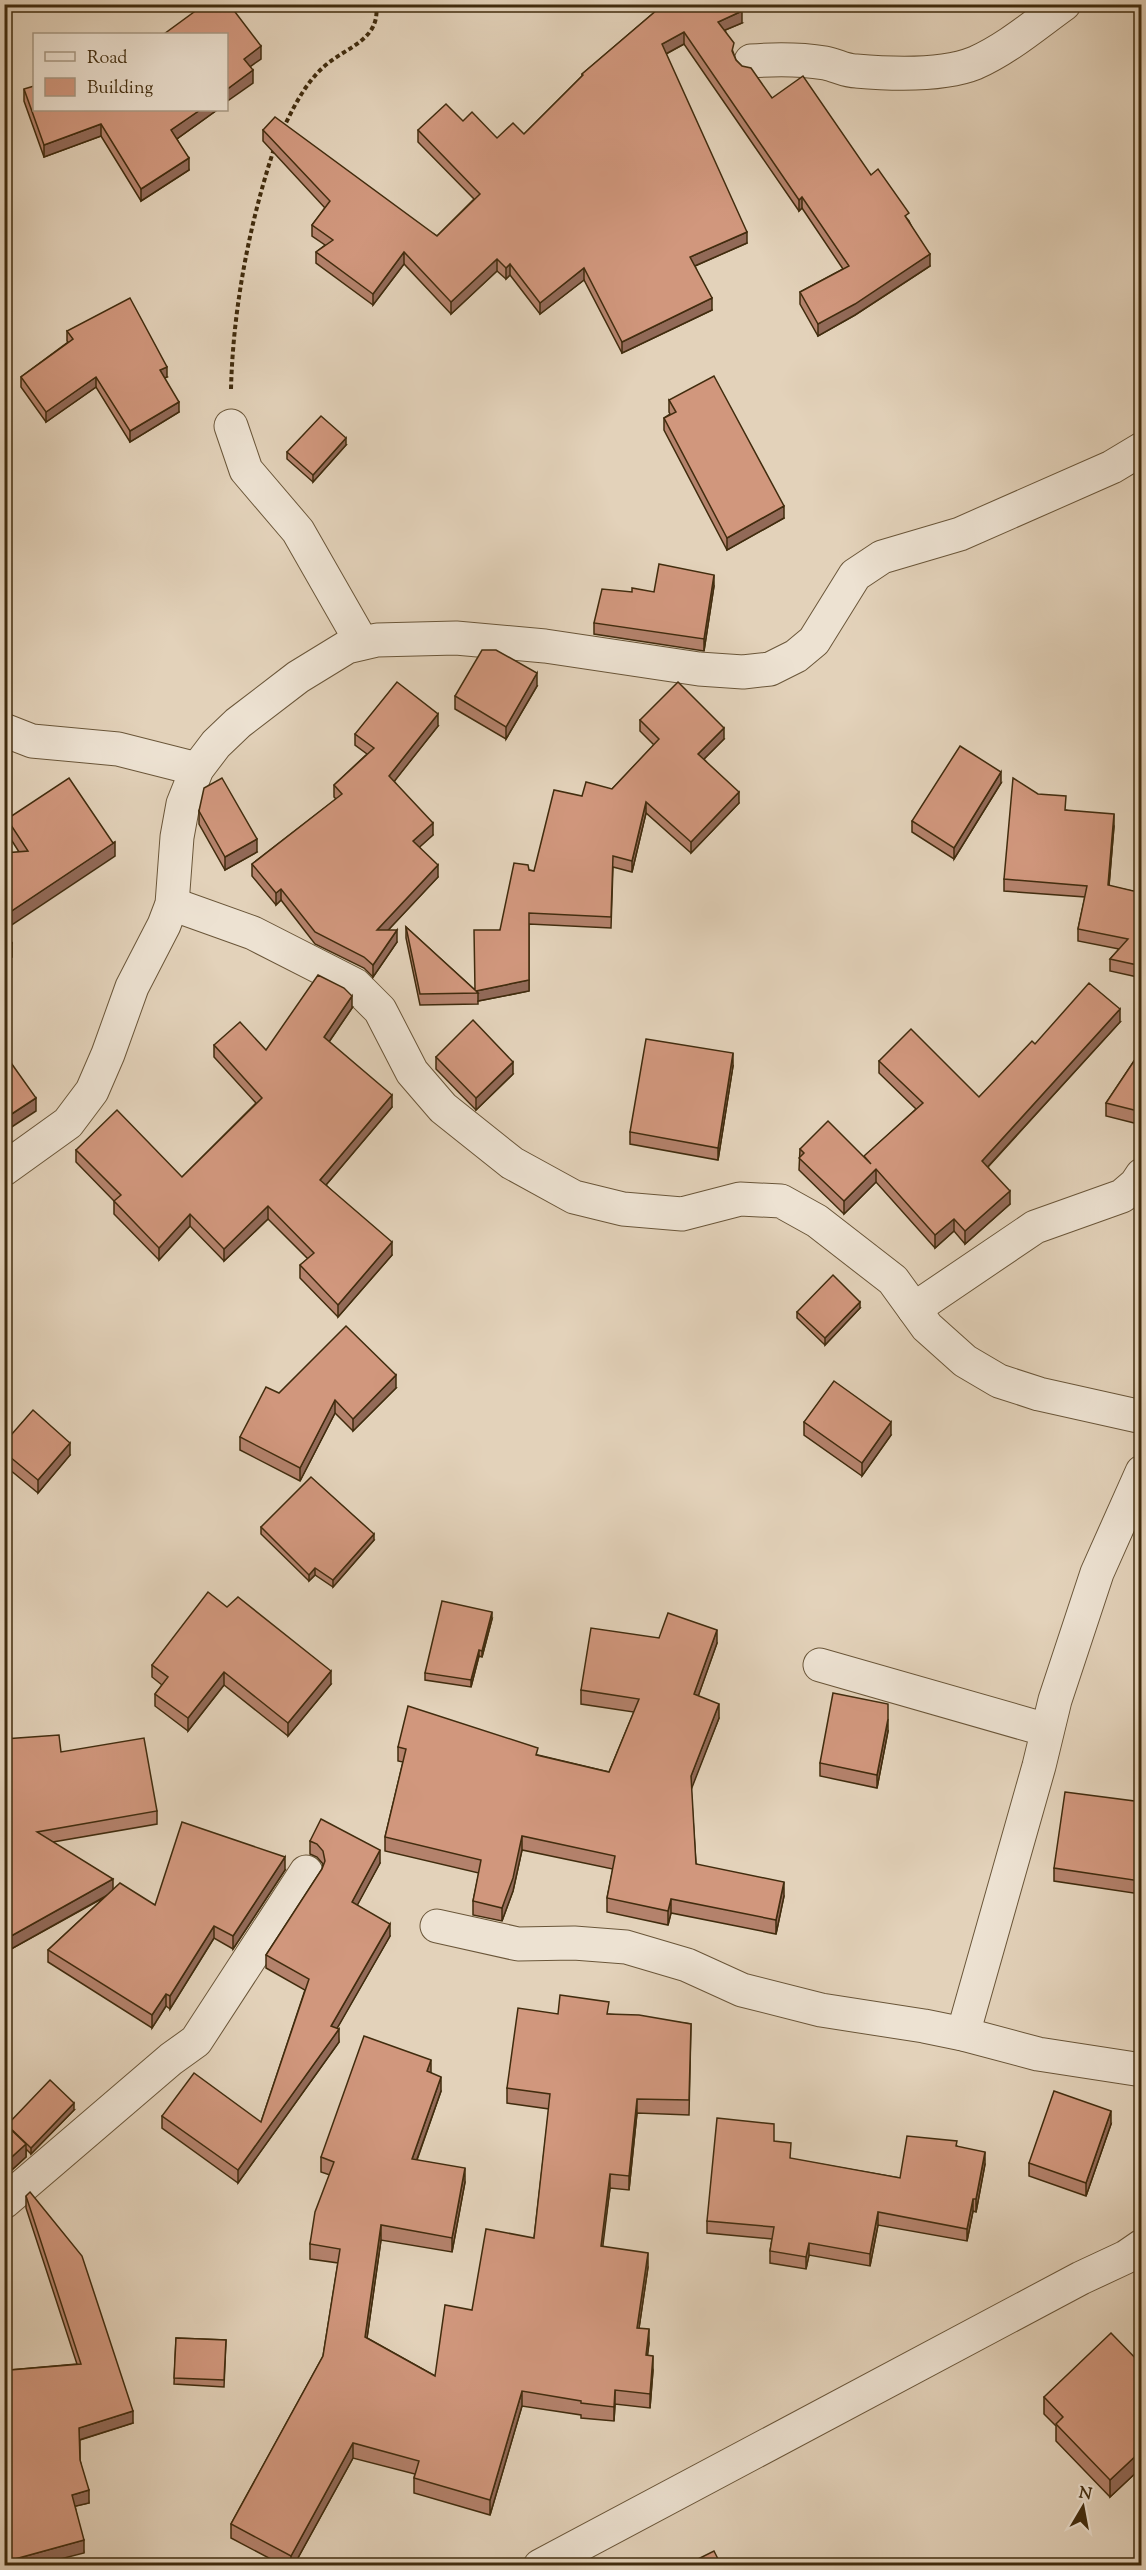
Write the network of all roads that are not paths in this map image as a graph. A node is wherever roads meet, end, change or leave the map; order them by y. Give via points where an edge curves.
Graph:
1 (1064, 4) edge
2 (751, 61) dead end
3 (231, 426) road end
4 (1142, 449) edge
5 (362, 644) junction
6 (4, 730) edge
7 (197, 769) junction
8 (172, 904) junction
9 (4, 1169) edge
10 (1142, 1175) edge
11 (914, 1309) junction
12 (1142, 1417) edge
13 (1142, 1472) edge
14 (820, 1665) dead end
15 (1047, 1730) junction
16 (306, 1872) dead end
17 (437, 1926) dead end
18 (963, 2034) junction
19 (1142, 2070) edge
20 (4, 2202) edge
21 (1142, 2246) edge
22 (1108, 2266) junction
23 (1142, 2274) edge
24 (540, 2565) edge

1 - 2 street via 1006,45 956,69 853,71 827,63
3 - 5 street via 246,470 298,531
4 - 5 street via 1112,467 960,534 882,557 855,575 814,641 770,669 699,669 545,646 456,638 377,640
5 - 7 street via 347,647 298,677 231,730
6 - 7 street via 32,741 118,749
7 - 8 street via 183,804
8 - 9 street via 132,987 92,1091 68,1123
8 - 11 street via 253,933 355,985 380,1010 412,1072 443,1108 512,1163 574,1197 623,1209 682,1214 740,1198 781,1201 817,1221 893,1280
10 - 11 street via 1122,1196 1035,1227
11 - 12 street via 965,1361 999,1381
13 - 15 street via 1097,1573
14 - 15 street
15 - 18 street
16 - 20 street via 196,2041
17 - 18 street via 518,1944 626,1947 687,1965 742,1990 821,2010
18 - 19 street via 1038,2054
21 - 22 street
22 - 23 street
22 - 24 street

